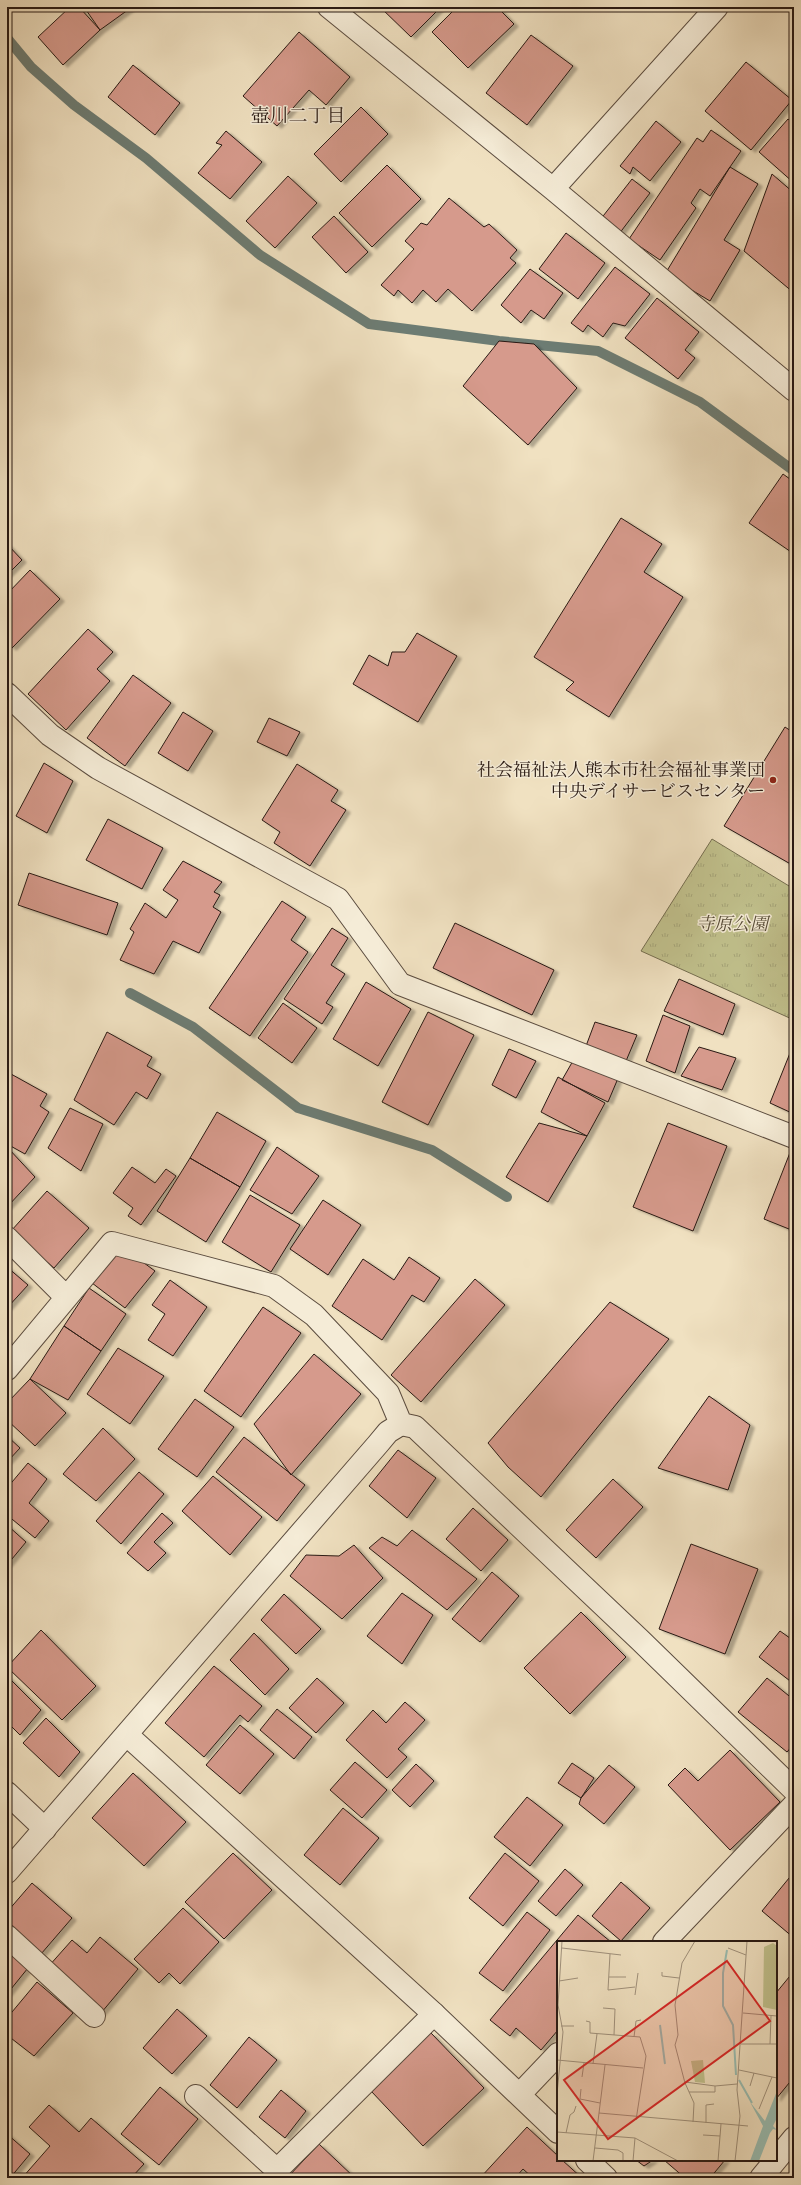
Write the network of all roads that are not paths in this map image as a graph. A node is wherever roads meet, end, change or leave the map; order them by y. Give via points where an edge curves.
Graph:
1 (329, 7) edge
2 (717, 7) edge
3 (553, 189) junction
4 (794, 390) edge
5 (7, 694) edge
6 (794, 1137) edge
7 (7, 1238) edge
8 (66, 1297) junction
9 (7, 1369) edge
10 (401, 1424) junction
11 (128, 1735) junction
12 (794, 1790) edge
13 (7, 1793) edge
14 (794, 1805) edge
15 (45, 1829) junction
16 (7, 1872) edge
17 (7, 1936) edge
18 (665, 1941) edge
19 (434, 2014) junction
20 (94, 2016) dead end
21 (557, 2055) edge
22 (520, 2094) junction
23 (196, 2096) dead end
24 (557, 2131) edge
25 (794, 2138) edge
26 (777, 2159) edge
27 (588, 2161) edge
28 (775, 2161) edge
29 (606, 2178) edge
30 (761, 2178) edge

1 - 3 street
2 - 3 street
3 - 4 street
5 - 6 street via 50,735 98,768 338,899 400,984
7 - 8 street
8 - 9 street
8 - 10 street via 112,1243 274,1286 314,1315 388,1393
10 - 11 street via 388,1432
10 - 12 street via 415,1427
11 - 15 street
11 - 19 street
13 - 15 street
14 - 18 street
15 - 16 street
17 - 20 street
19 - 22 street
19 - 23 street via 276,2170
21 - 22 street
22 - 24 street
25 - 26 street
27 - 29 street
28 - 30 street

